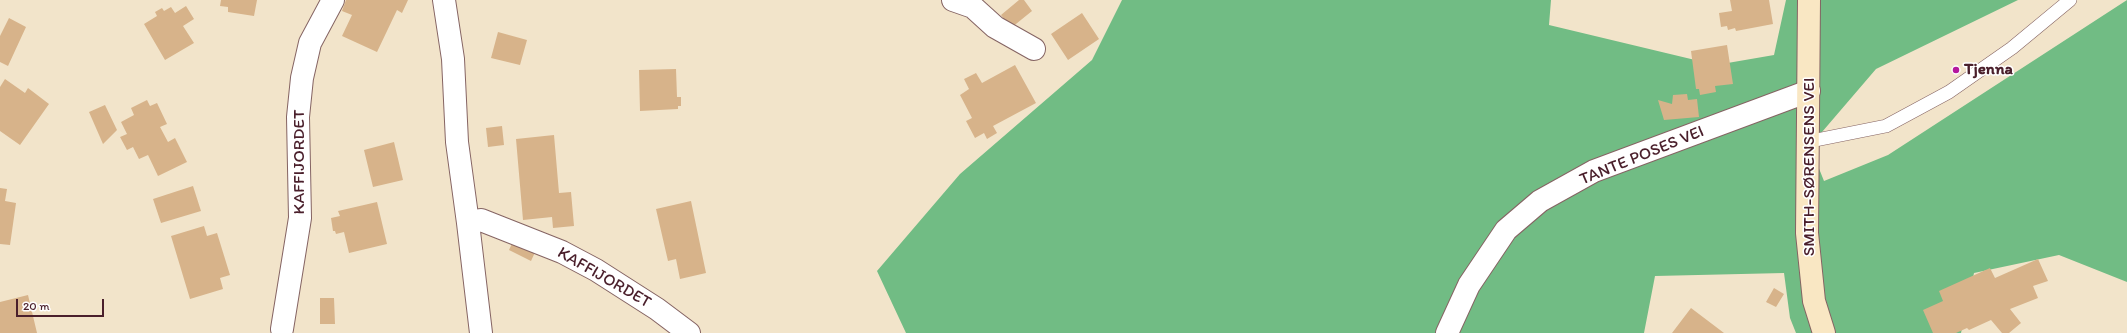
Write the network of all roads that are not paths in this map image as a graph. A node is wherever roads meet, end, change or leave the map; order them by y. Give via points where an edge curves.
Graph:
1 (333, 0) edge
2 (444, 0) edge
3 (953, 0) edge
4 (1809, 0) edge
5 (2070, 0) edge
6 (1034, 49) dead end
7 (1809, 91) junction
8 (1806, 142) junction
9 (468, 222) junction
10 (282, 329) dead end
11 (481, 333) edge
12 (689, 333) edge
13 (1447, 333) edge
14 (1824, 333) edge

1 - 10 street, KAFFIJORDET via 310,43 302,78 298,117 300,218
2 - 9 street via 453,59 457,142
3 - 6 street via 973,7 995,27
4 - 7 main road, SMITH-SØRENSENS VEI
5 - 8 lane via 2012,48 1949,92 1886,126
7 - 8 main road, SMITH-SØRENSENS VEI
7 - 13 street, TANTE POSES VEI via 1594,171 1540,201 1506,230 1469,285
8 - 14 main road, SMITH-SØRENSENS VEI via 1807,233 1814,300
9 - 11 street
9 - 12 street, KAFFIJORDET via 481,220 562,252 596,270

